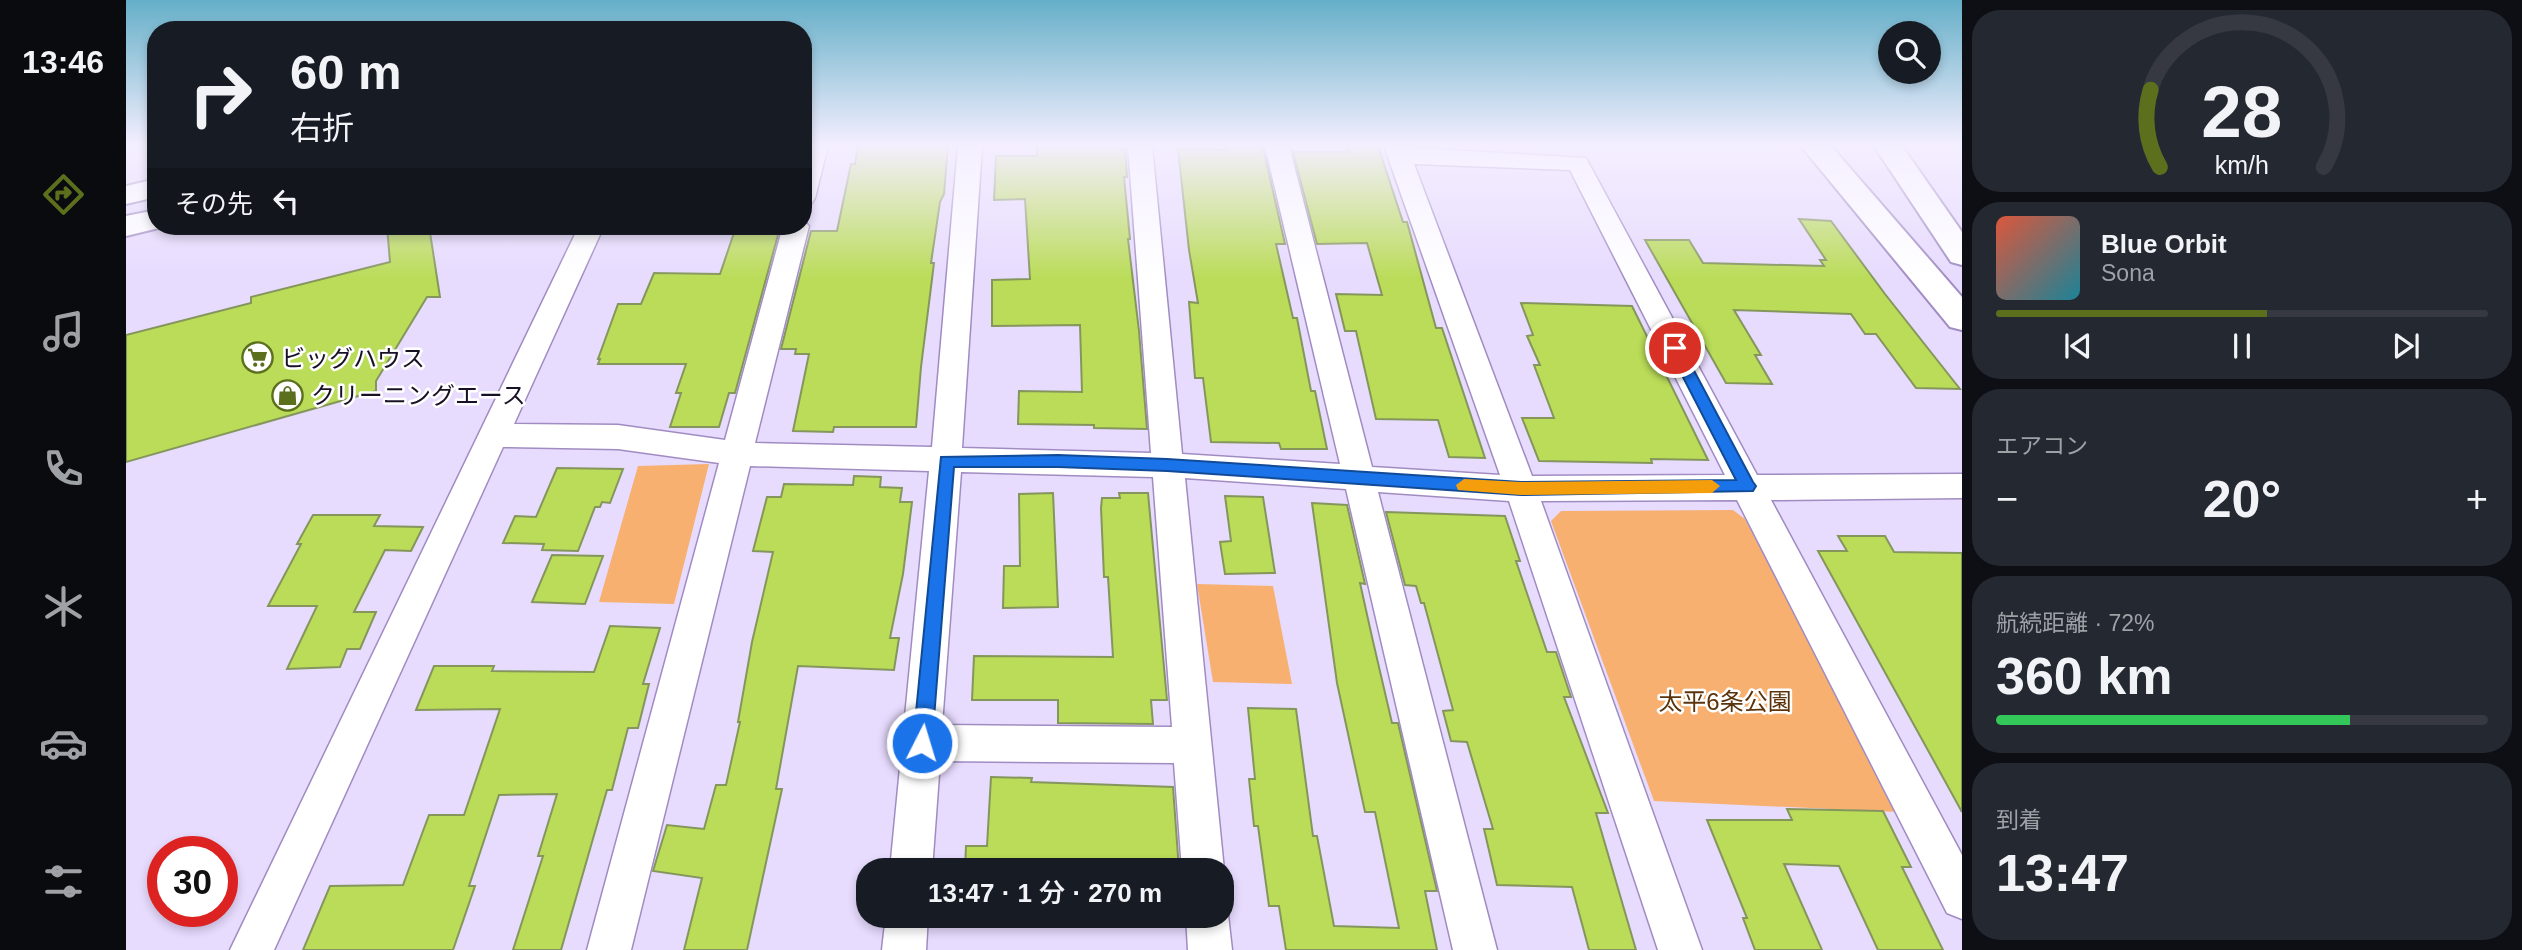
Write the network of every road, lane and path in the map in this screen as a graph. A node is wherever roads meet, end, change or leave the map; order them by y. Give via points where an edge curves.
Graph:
1 (146, 190) edge
2 (967, 190) edge
3 (1144, 190) edge
4 (1288, 190) edge
5 (1411, 190) edge
6 (1592, 190) edge
7 (1853, 190) edge
8 (1918, 190) edge
9 (126, 195) edge
10 (147, 221) edge
11 (126, 226) edge
12 (587, 235) edge
13 (794, 235) edge
14 (1962, 256) edge
15 (1962, 319) edge
16 (493, 435) junction
17 (738, 454) junction
18 (946, 461) junction
19 (1167, 465) junction
20 (1358, 478) junction
21 (1748, 486) junction
22 (1962, 486) edge
23 (1521, 489) junction
24 (922, 743) junction
25 (1192, 745) junction
26 (912, 858) edge
27 (1202, 858) edge
28 (1962, 898) edge
29 (906, 928) edge
30 (1208, 928) edge
31 (252, 950) edge
32 (609, 950) edge
33 (904, 950) edge
34 (1210, 950) edge
35 (1475, 950) edge
36 (1680, 950) edge

1 - 9 main road
2 - 18 street
3 - 19 street
4 - 20 street
5 - 23 street
6 - 21 street
7 - 15 main road
8 - 14 main road
10 - 11 main road
12 - 16 street
13 - 17 street
16 - 17 street via 618,437
16 - 31 street
17 - 18 street
17 - 32 street
18 - 19 street
18 - 24 street
19 - 20 street
19 - 25 street
20 - 23 street
20 - 35 street
21 - 22 street
21 - 23 street
21 - 28 street
23 - 36 street
24 - 25 street
24 - 26 street
25 - 27 street
29 - 33 street
30 - 34 street

